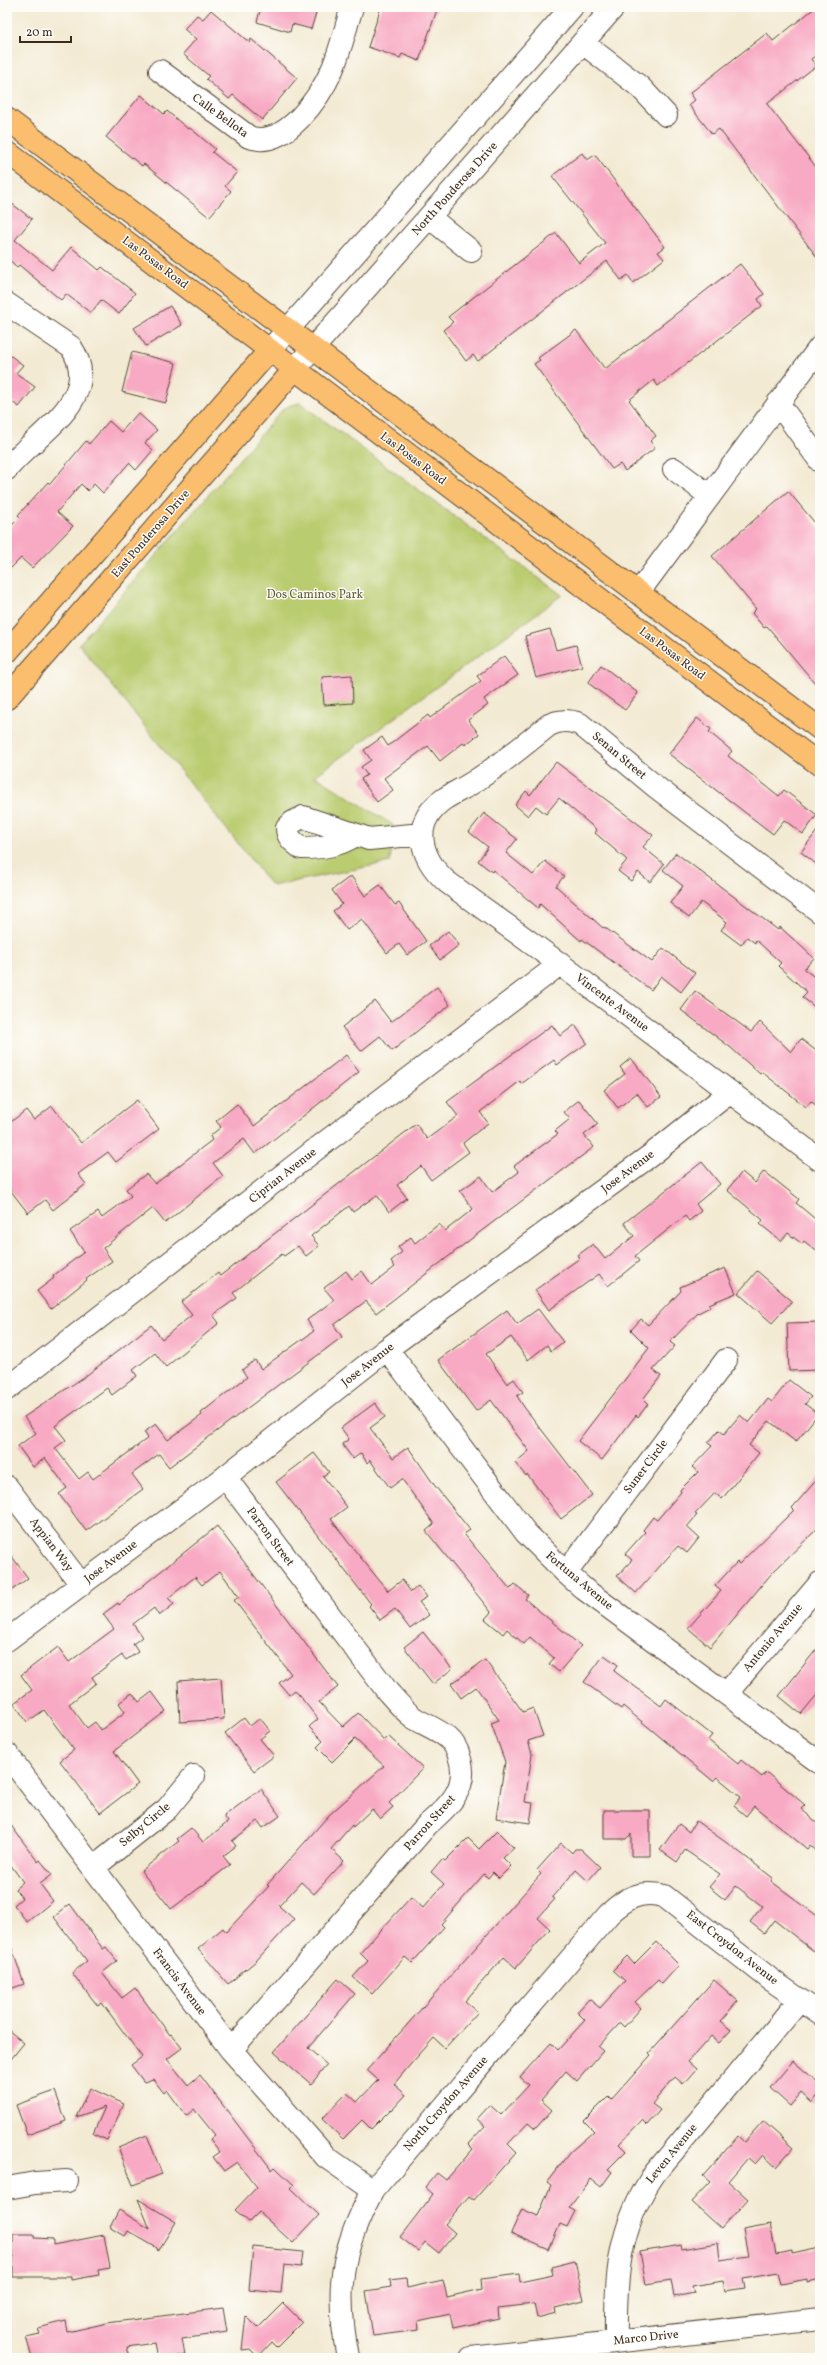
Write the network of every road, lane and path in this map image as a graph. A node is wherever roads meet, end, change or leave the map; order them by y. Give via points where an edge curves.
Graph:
1 (352, 7) edge
2 (572, 7) edge
3 (614, 7) edge
4 (583, 44) junction
5 (160, 71) dead end
6 (666, 115) dead end
7 (7, 119) edge
8 (7, 152) edge
9 (429, 217) junction
10 (471, 251) dead end
11 (7, 304) edge
12 (287, 330) junction
13 (820, 347) edge
14 (313, 349) junction
15 (269, 351) junction
16 (294, 370) junction
17 (778, 403) junction
18 (820, 460) edge
19 (7, 469) edge
20 (674, 469) dead end
21 (710, 496) junction
22 (485, 513) junction
23 (638, 593) junction
24 (7, 652) edge
25 (7, 698) edge
26 (820, 729) edge
27 (820, 765) edge
28 (422, 834) junction
29 (356, 835) dead end
30 (820, 912) edge
31 (560, 964) junction
32 (730, 1092) junction
33 (820, 1160) edge
34 (387, 1349) junction
35 (726, 1360) dead end
36 (7, 1389) edge
37 (225, 1478) junction
38 (7, 1487) edge
39 (566, 1573) junction
40 (820, 1583) edge
41 (81, 1584) junction
42 (7, 1640) edge
43 (727, 1693) junction
44 (7, 1754) edge
45 (820, 1763) edge
46 (194, 1776) dead end
47 (92, 1868) junction
48 (639, 1894) joint
49 (800, 2000) junction
50 (820, 2014) edge
51 (231, 2050) junction
52 (67, 2181) dead end
53 (7, 2188) edge
54 (373, 2190) junction
55 (820, 2319) edge
56 (616, 2341) junction
57 (348, 2358) edge
58 (472, 2358) edge

1 - 5 street, Calle Bellota via 342,44 322,87 288,130 274,138 263,141 249,137
2 - 12 street
3 - 4 street, North Ponderosa Drive
4 - 6 street via 640,87
4 - 9 street, North Ponderosa Drive
7 - 12 main road
8 - 15 main road, Las Posas Road
9 - 10 street
9 - 14 street, North Ponderosa Drive
11 - 19 street via 71,347 80,365 80,386 68,408
12 - 14 main road
12 - 15 street
13 - 17 street
14 - 16 street, North Ponderosa Drive
14 - 23 main road
15 - 16 main road, Las Posas Road
15 - 24 main road
16 - 22 main road, Las Posas Road
16 - 25 main road, East Ponderosa Drive
17 - 18 street
17 - 21 street
20 - 21 street
21 - 23 street
22 - 23 main road via 514,520 624,602 631,600
22 - 27 main road, Las Posas Road
23 - 26 main road
28 - 29 street via 369,839
28 - 30 street, Senan Street via 425,821 433,809 444,800 479,779 549,725 558,721 571,721 580,724 650,782
28 - 31 street, Vincente Avenue via 426,857 436,872
31 - 32 street, Vincente Avenue
31 - 36 street, Ciprian Avenue
32 - 33 street, Vincente Avenue
32 - 34 street, Jose Avenue via 651,1155
34 - 37 street, Jose Avenue
34 - 39 street, Fortuna Avenue via 526,1534
35 - 39 street, Suner Circle
37 - 41 street, Jose Avenue
37 - 51 street, Parron Street via 388,1692 413,1717 441,1733 453,1744 460,1757 463,1774 462,1783 453,1801 427,1825
38 - 41 street, Appian Way
39 - 43 street, Fortuna Avenue
40 - 43 street, Antonio Avenue
41 - 42 street, Jose Avenue
43 - 45 street, Fortuna Avenue
44 - 47 street, Francis Avenue
46 - 47 street, Selby Circle via 166,1809
47 - 51 street, Francis Avenue
48 - 49 street, East Croydon Avenue via 652,1893 672,1900
48 - 54 street, North Croydon Avenue via 620,1904 609,1914
49 - 50 street, East Croydon Avenue
49 - 56 street, Leven Avenue via 644,2189 629,2224 619,2260
51 - 54 street, Francis Avenue via 326,2157
52 - 53 street
54 - 57 street, North Croydon Avenue via 358,2217 341,2279 341,2320
55 - 56 street, Marco Drive
56 - 58 street, Marco Drive

